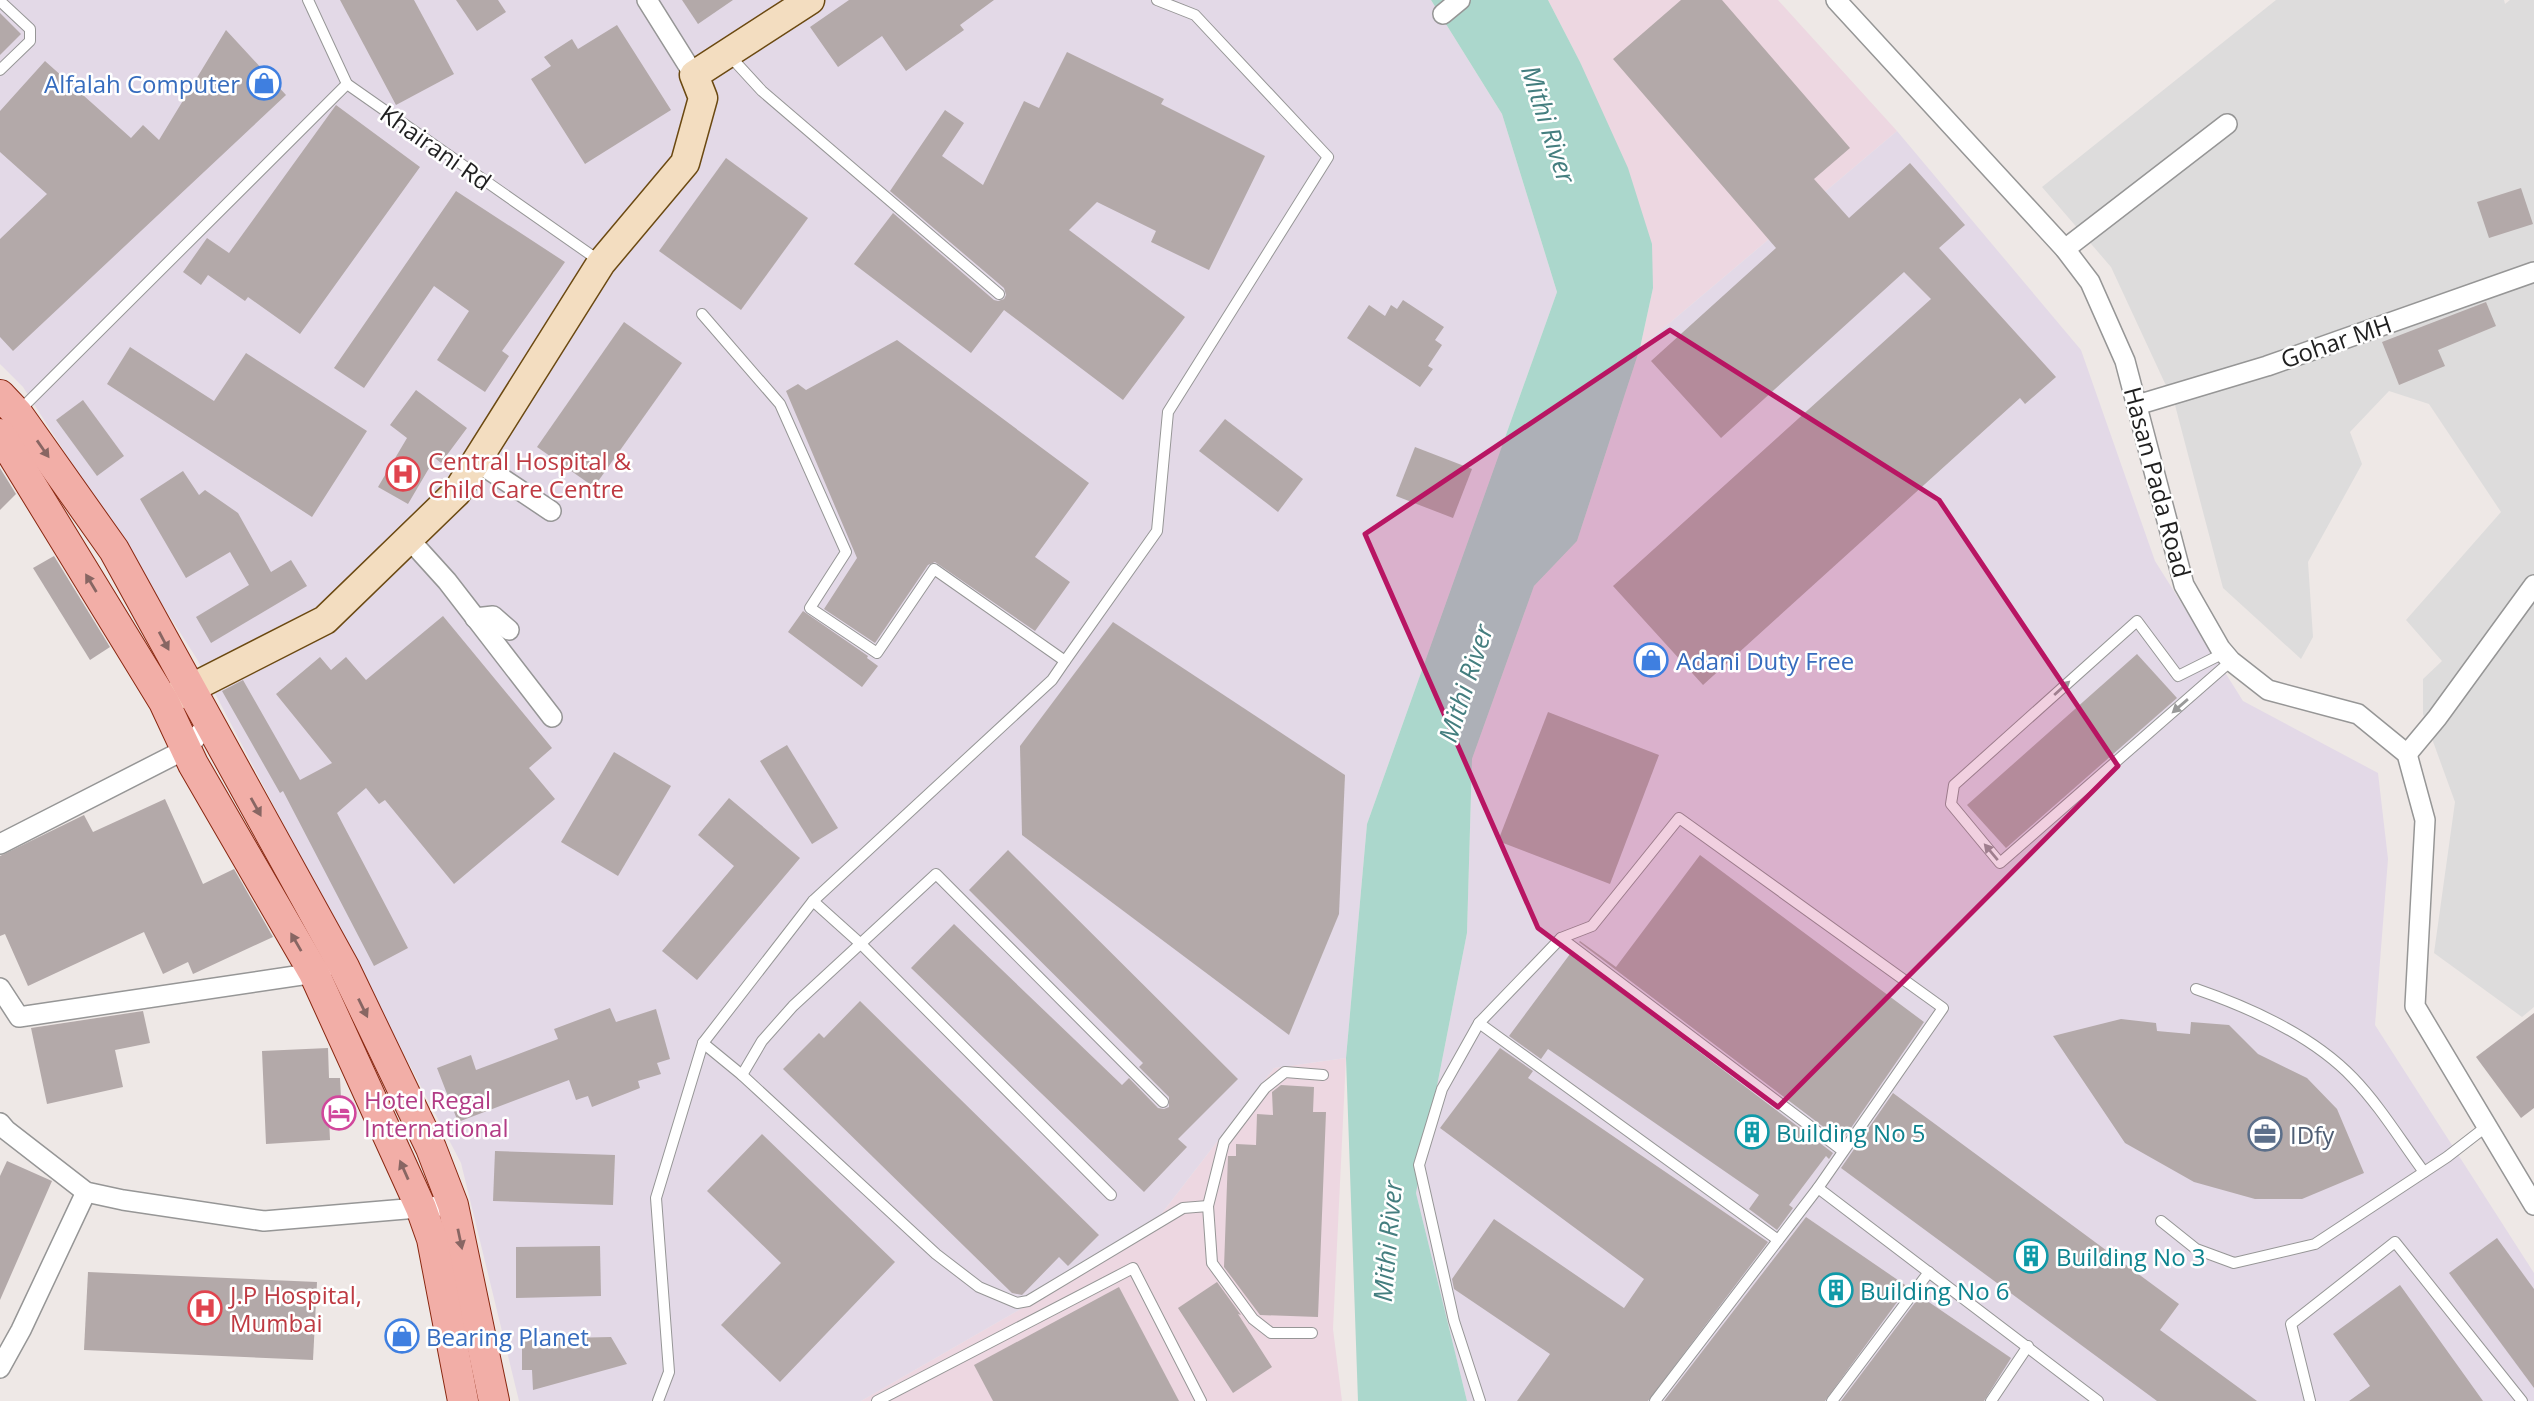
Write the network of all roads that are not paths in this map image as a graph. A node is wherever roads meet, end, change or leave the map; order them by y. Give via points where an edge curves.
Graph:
1 (308, 0) edge
2 (647, 0) edge
3 (810, 0) edge
4 (1157, 0) edge
5 (1460, 0) edge
6 (1836, 0) edge
7 (0, 1) edge
8 (1443, 14) dead end
9 (727, 54) junction
10 (0, 70) edge
11 (694, 75) junction
12 (347, 84) junction
13 (2227, 124) dead end
14 (2065, 249) junction
15 (601, 263) junction
16 (2534, 272) edge
17 (999, 294) dead end
18 (702, 314) dead end
19 (2137, 405) junction
20 (6, 415) edge
21 (476, 461) junction
22 (551, 511) dead end
23 (409, 538) junction
24 (2534, 585) edge
25 (475, 618) junction
26 (509, 630) dead end
27 (2227, 657) junction
28 (1065, 661) junction
29 (177, 696) junction
30 (552, 717) dead end
31 (208, 724) junction
32 (2407, 754) junction
33 (190, 756) junction
34 (0, 844) edge
35 (813, 901) junction
36 (1561, 938) junction
37 (862, 945) junction
38 (344, 967) junction
39 (314, 973) junction
40 (0, 988) edge
41 (2196, 989) dead end
42 (1479, 1023) junction
43 (703, 1043) junction
44 (742, 1075) junction
45 (1323, 1076) dead end
46 (1164, 1102) dead end
47 (2487, 1126) junction
48 (2, 1130) edge
49 (1843, 1152) junction
50 (2424, 1172) junction
51 (1818, 1188) junction
52 (86, 1192) junction
53 (1111, 1195) dead end
54 (453, 1205) junction
55 (2534, 1205) edge
56 (1208, 1206) junction
57 (421, 1208) junction
58 (2161, 1221) dead end
59 (1778, 1240) junction
60 (1929, 1272) junction
61 (1312, 1333) dead end
62 (2028, 1346) junction
63 (0, 1368) edge
64 (463, 1401) edge
65 (494, 1401) edge
66 (658, 1401) edge
67 (877, 1401) edge
68 (1201, 1401) edge
69 (1480, 1401) edge
70 (1655, 1401) edge
71 (1832, 1401) edge
72 (1991, 1401) edge
73 (2098, 1401) edge
74 (2310, 1401) edge
75 (2522, 1401) edge

1 - 12 lane, Khairani Rd
2 - 11 street
3 - 9 street
4 - 28 lane via 1195,15 1328,157 1168,412 1157,531
5 - 8 street
6 - 14 street, Hasan Pada Road
7 - 10 lane via 30,29 30,41
9 - 11 street
9 - 17 lane via 762,90
11 - 15 street via 703,98 685,163
12 - 15 lane, Khairani Rd
12 - 20 lane
13 - 14 street
14 - 19 street, Hasan Pada Road via 2090,282 2125,361
15 - 21 street
16 - 19 street, Gohar MH via 2267,366
18 - 28 lane via 780,404 846,552 810,608 877,653 934,569
19 - 27 street, Hasan Pada Road via 2184,585
20 - 29 main road
21 - 22 street
21 - 23 street via 457,492
23 - 25 street
23 - 29 street via 325,620
24 - 32 street
25 - 26 street via 493,616
25 - 30 street
27 -> 27 lane via 2000,863 1951,804 1954,785 2137,621 2178,676
27 - 32 street, Hasan Pada Road via 2268,690 2358,714
28 - 35 lane via 1052,680
29 - 31 main road
29 - 33 main road
31 - 33 street
31 -> 38 main road
32 - 47 street via 2425,820 2414,1006
33 - 34 street
39 -> 33 main road
35 - 37 lane
35 - 43 lane
36 - 42 lane
36 - 49 lane
36 - 49 lane via 1592,926 1679,818 1943,1008
37 - 44 lane via 793,1006 762,1041
37 - 46 lane via 936,874
37 - 53 lane
38 - 39 street
38 -> 54 main road via 431,1148
39 - 40 street via 19,1017
57 -> 39 main road
41 - 50 lane via 2306,1039 2353,1077
42 - 59 lane
42 - 69 lane via 1442,1089 1419,1165 1454,1321
43 - 44 lane
43 - 66 lane via 656,1198 668,1372
44 - 56 lane via 936,1254 979,1287 1017,1303 1028,1301 1183,1208
45 - 56 lane via 1285,1072 1265,1088 1224,1142
47 - 50 lane
47 - 55 street
48 - 52 street
49 - 51 lane
50 - 58 lane via 2315,1244 2234,1262 2196,1249
51 - 59 lane
51 - 60 lane
52 - 57 street via 264,1221
52 - 63 street
54 - 57 street
54 -> 65 main road
56 - 61 lane via 1212,1263 1253,1319 1271,1333
57 - 64 main road via 432,1239
59 - 70 lane
60 - 62 lane
60 - 71 lane
62 - 72 lane
62 - 73 lane
67 - 68 lane via 1133,1268
74 - 75 lane via 2291,1324 2395,1242

